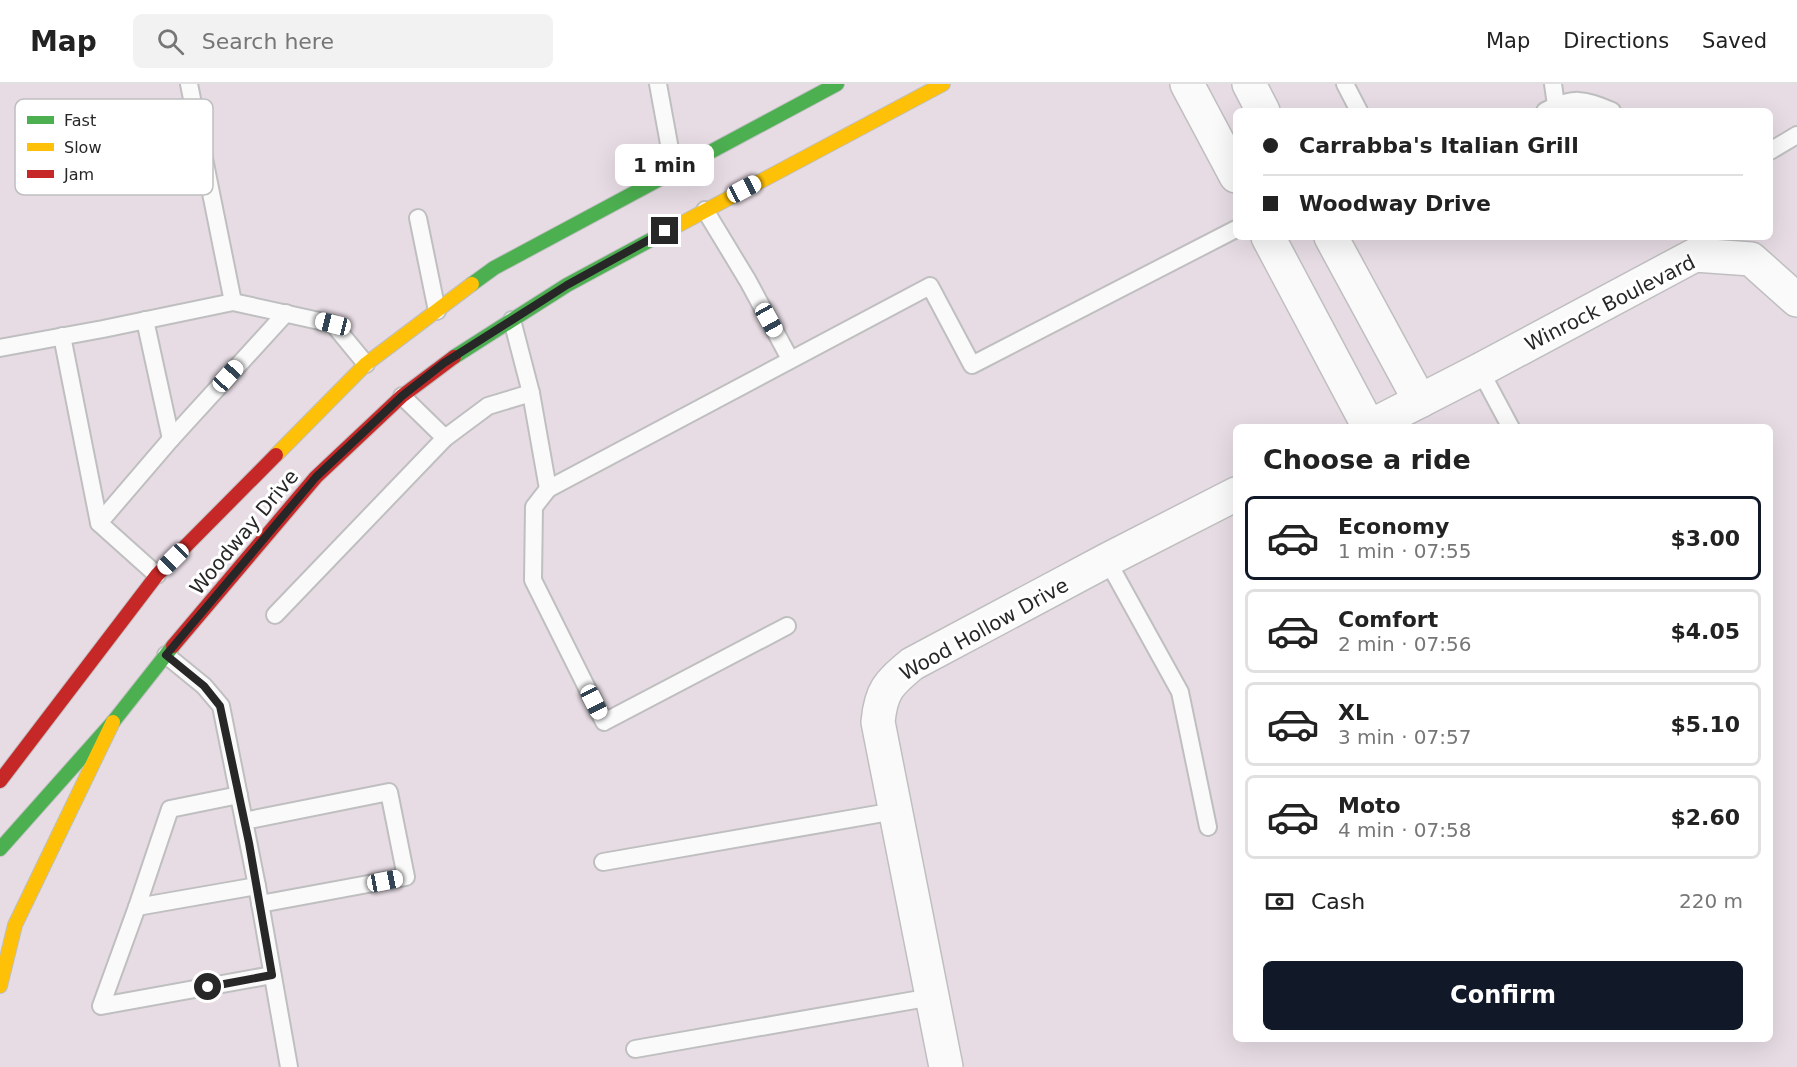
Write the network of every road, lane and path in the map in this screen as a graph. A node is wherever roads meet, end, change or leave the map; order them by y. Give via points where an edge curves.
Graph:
1 (189, 84) edge
2 (658, 84) edge
3 (837, 84) edge
4 (943, 84) edge
5 (1187, 84) edge
6 (1249, 84) edge
7 (1345, 84) edge
8 (1553, 84) edge
9 (192, 99) edge
10 (1261, 108) edge
11 (1357, 108) edge
12 (1550, 108) edge
13 (1605, 108) edge
14 (1797, 135) edge
15 (1773, 149) edge
16 (1233, 170) edge
17 (677, 175) junction
18 (211, 195) edge
19 (702, 206) junction
20 (418, 218) dead end
21 (1233, 231) edge
22 (1270, 240) edge
23 (1333, 240) edge
24 (1797, 300) edge
25 (233, 302) junction
26 (437, 311) junction
27 (286, 313) junction
28 (145, 320) junction
29 (512, 320) junction
30 (62, 336) junction
31 (0, 348) edge
32 (790, 359) junction
33 (371, 368) junction
34 (1480, 370) junction
35 (397, 392) junction
36 (531, 393) junction
37 (1420, 401) junction
38 (1366, 424) edge
39 (1374, 424) edge
40 (1509, 424) edge
41 (445, 438) junction
42 (171, 439) junction
43 (548, 489) junction
44 (1233, 496) edge
45 (99, 523) junction
46 (1107, 560) junction
47 (157, 575) junction
48 (275, 615) dead end
49 (787, 626) dead end
50 (166, 655) junction
51 (113, 722) junction
52 (0, 781) edge
53 (238, 795) junction
54 (896, 811) junction
55 (244, 821) junction
56 (1208, 827) dead end
57 (0, 849) edge
58 (603, 862) dead end
59 (257, 886) junction
60 (260, 904) junction
61 (137, 907) junction
62 (272, 975) junction
63 (0, 987) edge
64 (932, 997) junction
65 (635, 1048) dead end
66 (289, 1067) edge
67 (946, 1067) edge

1 - 9 lane
2 - 17 lane
3 - 17 main road, Woodway Drive
4 - 19 main road, Woodway Drive
5 - 16 street
6 - 10 street
7 - 11 lane
8 - 12 lane
12 - 13 lane via 1569,100 1588,101
14 - 15 lane
17 - 26 main road, Woodway Drive via 494,268
18 - 25 lane
19 - 29 main road, Woodway Drive
19 - 32 lane
20 - 26 lane
21 - 32 lane via 972,365 930,286
22 - 38 street, Winrock Boulevard
23 - 37 street
24 - 34 street, Winrock Boulevard via 1751,259 1695,255
25 - 27 lane
25 - 28 lane
26 - 33 main road, Woodway Drive
27 - 33 lane via 333,324
27 - 42 lane
28 - 30 lane
28 - 42 lane
29 - 35 main road, Woodway Drive
29 - 36 lane
30 - 31 lane
30 - 45 lane
32 - 43 lane
33 - 47 main road, Woodway Drive
34 - 37 street, Winrock Boulevard
34 - 40 lane
35 - 41 lane
35 - 50 main road, Woodway Drive via 316,477
36 - 41 lane via 488,406
36 - 43 lane
37 - 39 street, Winrock Boulevard
41 - 48 lane
42 - 45 lane
43 - 49 lane via 534,507 533,580 604,722
44 - 46 street, Wood Hollow Drive
45 - 47 lane
46 - 54 street, Wood Hollow Drive via 912,664 891,682 880,702 878,722
46 - 56 lane via 1180,692
47 - 52 main road, Woodway Drive
50 - 51 main road, Woodway Drive
50 - 53 lane via 204,686 220,706
51 - 57 main road, Woodway Drive
51 - 63 main road via 15,925
53 - 55 lane
53 - 61 lane via 170,809
54 - 58 lane
54 - 64 street, Wood Hollow Drive
55 - 59 lane
55 - 60 lane via 389,792 406,877
59 - 60 lane
59 - 61 lane
60 - 62 lane
61 - 62 lane via 101,1006
62 - 66 lane
64 - 65 lane
64 - 67 street, Wood Hollow Drive

